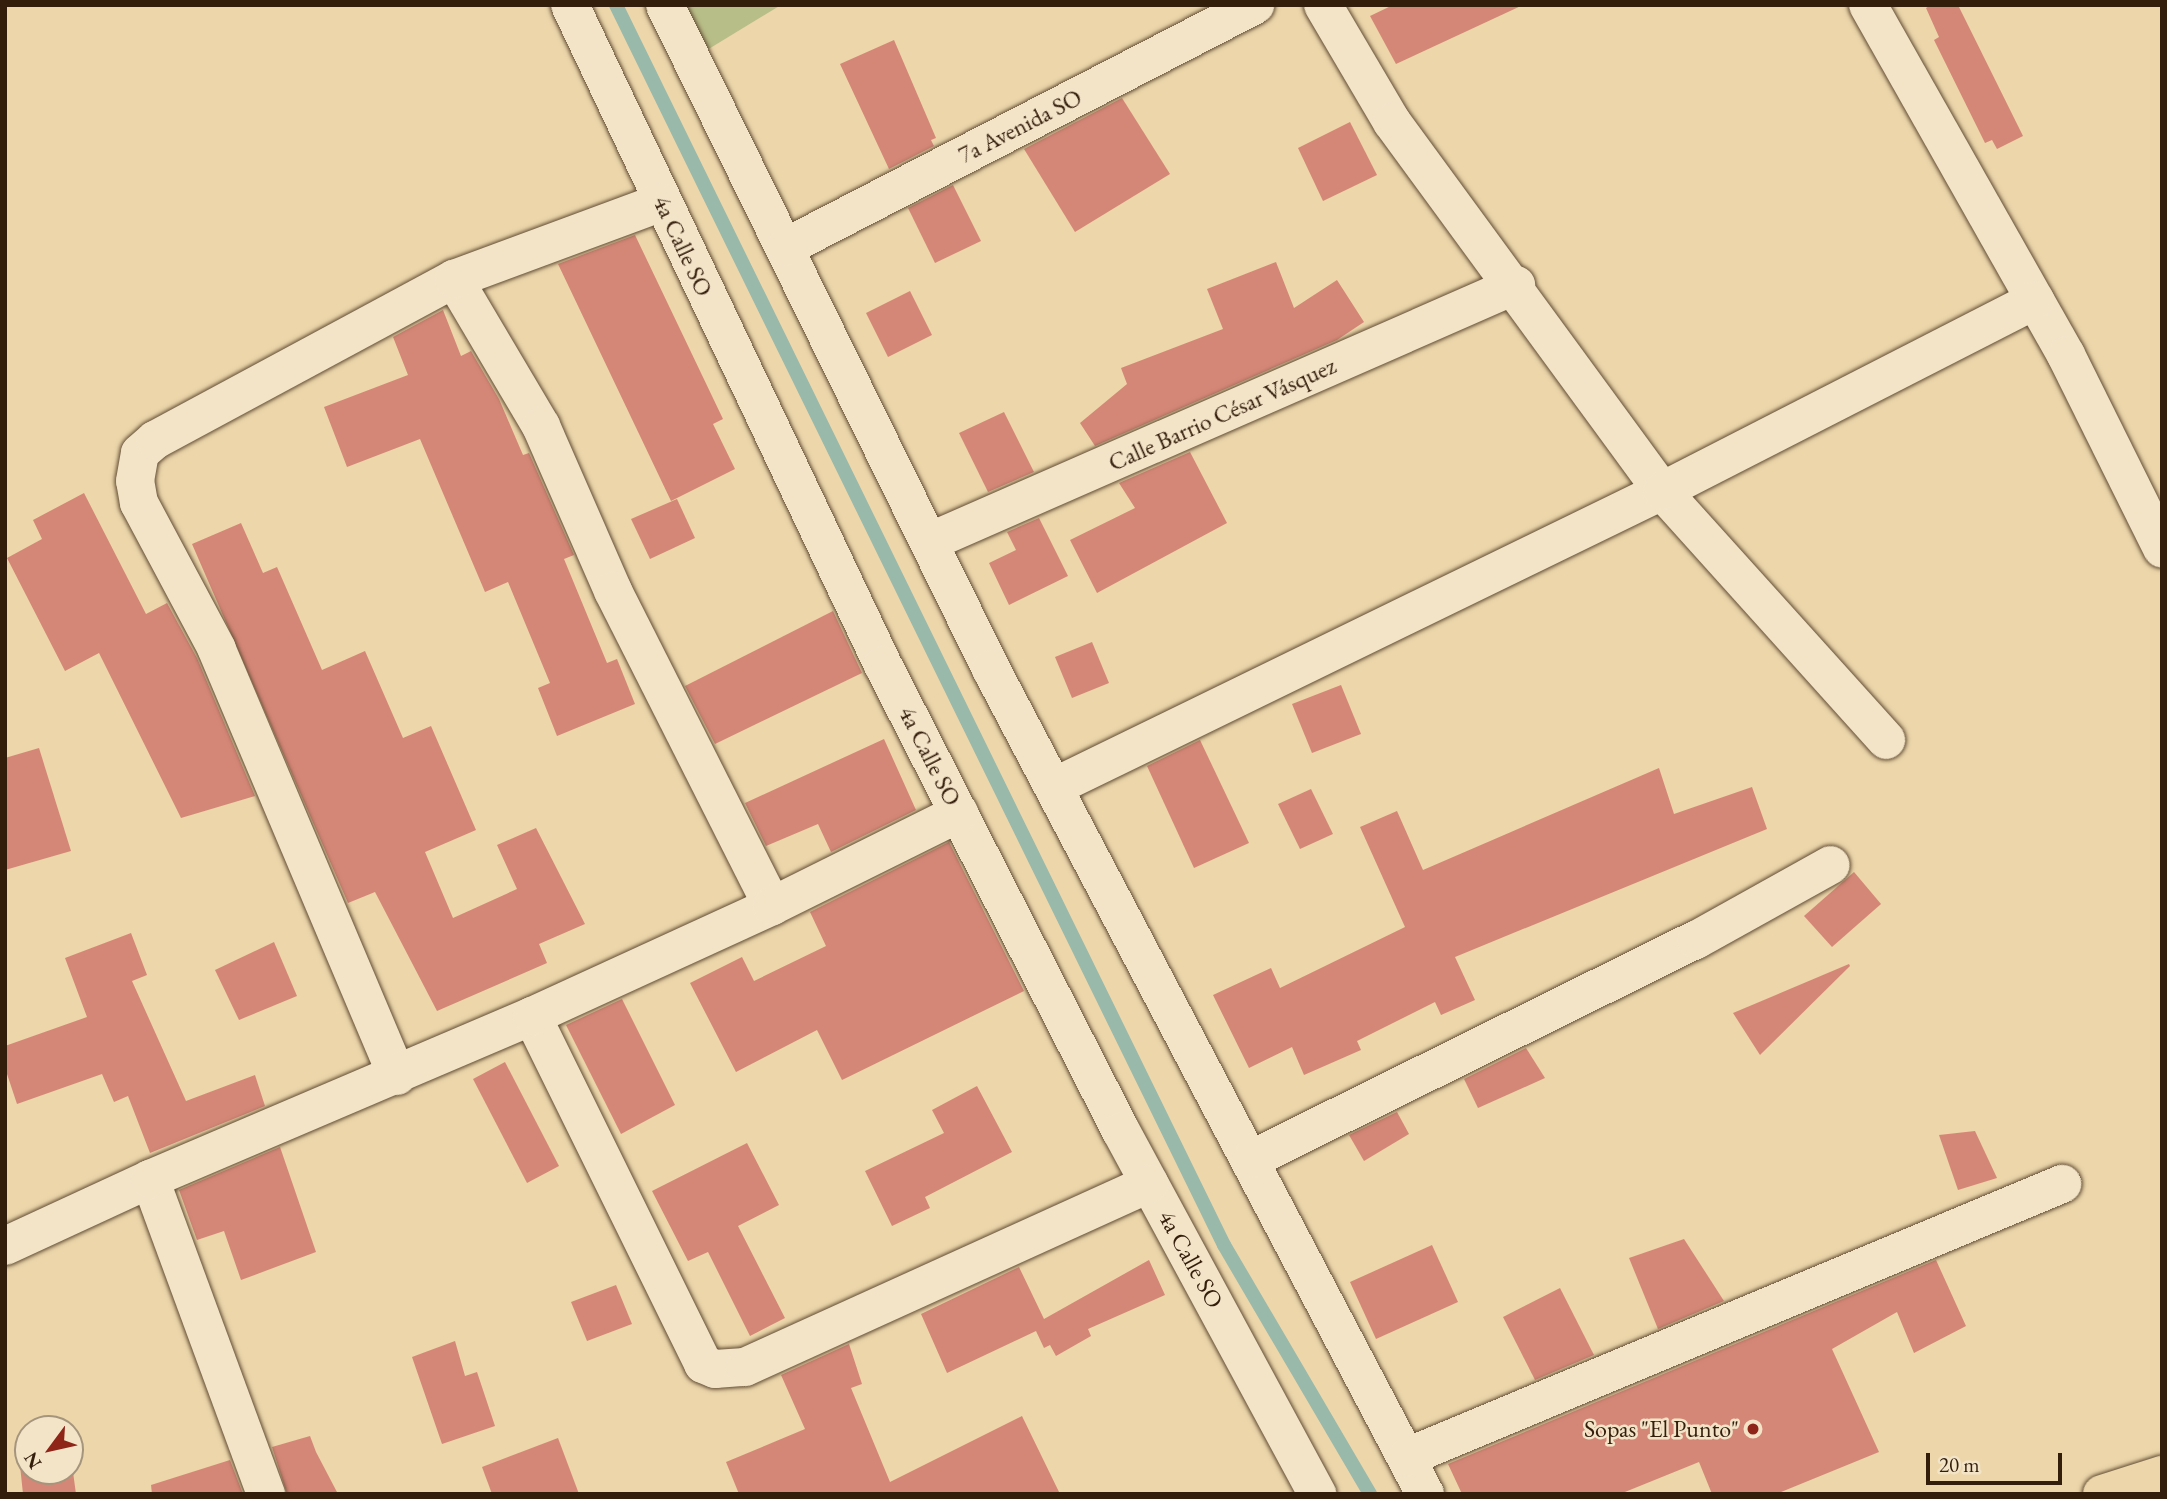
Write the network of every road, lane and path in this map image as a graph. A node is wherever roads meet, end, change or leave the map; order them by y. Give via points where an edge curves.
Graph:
1 (570, 5) edge
2 (665, 5) edge
3 (1255, 5) edge
4 (1323, 5) edge
5 (1868, 5) edge
6 (662, 202) junction
7 (786, 247) junction
8 (454, 279) junction
9 (1516, 285) junction
10 (2035, 300) junction
11 (1662, 491) junction
12 (929, 542) junction
13 (2162, 548) edge
14 (1886, 740) dead end
15 (1054, 787) junction
16 (959, 813) junction
17 (1832, 865) dead end
18 (772, 906) junction
19 (532, 1016) junction
20 (397, 1076) junction
21 (1252, 1159) junction
22 (150, 1179) junction
23 (1149, 1184) junction
24 (2062, 1184) dead end
25 (5, 1246) edge
26 (1407, 1457) junction
27 (2162, 1475) edge
28 (266, 1494) edge
29 (1317, 1494) edge
30 (1425, 1494) edge
31 (2102, 1494) edge

1 - 6 street, 4a Calle SO
2 - 7 street
3 - 7 street, 7a Avenida SO
4 - 9 street via 1392,122
5 - 10 street
6 - 8 street
6 - 16 street, 4a Calle SO
7 - 12 street
8 - 18 street via 541,426 614,591
8 - 20 street via 155,440 140,453 135,481 139,503 217,649
9 - 11 street
9 - 12 street, Calle Barrio César Vásquez
10 - 11 street
10 - 13 street
11 - 14 street
11 - 15 street
12 - 15 street
15 - 21 street
16 - 18 street
16 - 23 street, 4a Calle SO
17 - 21 street via 1696,940
18 - 19 street
19 - 20 street
19 - 23 street via 703,1364 715,1369 745,1367
20 - 22 street
21 - 26 street
22 - 25 street
22 - 28 street
23 - 29 street, 4a Calle SO
24 - 26 street
26 - 30 street
27 - 31 highway

